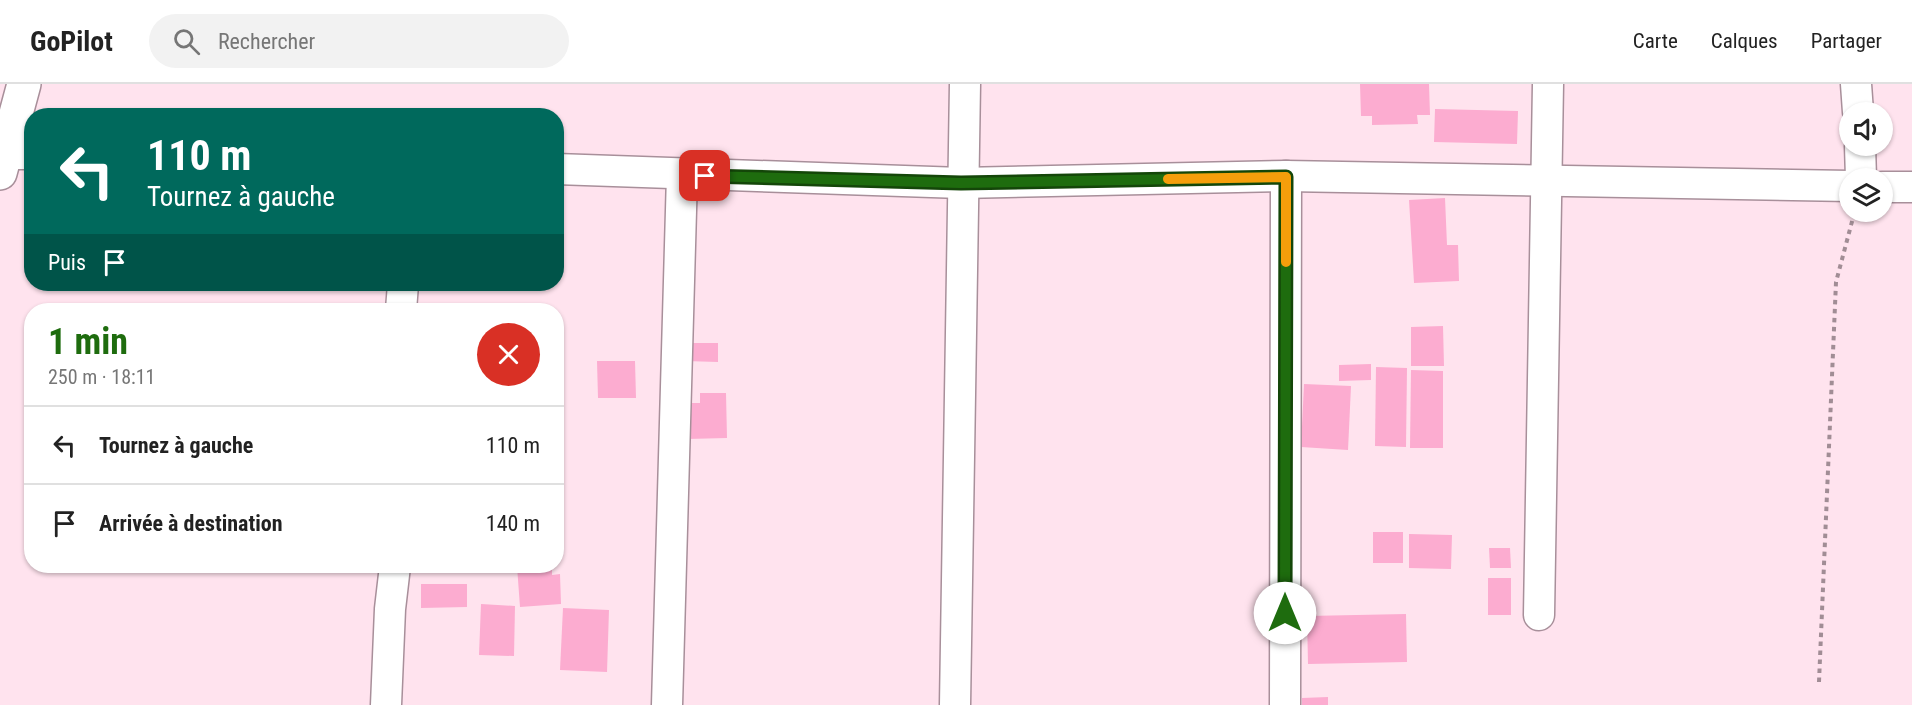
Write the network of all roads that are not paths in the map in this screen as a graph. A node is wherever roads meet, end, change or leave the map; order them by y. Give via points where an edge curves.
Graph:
1 (24, 84) edge
2 (964, 84) edge
3 (1548, 84) edge
4 (1856, 84) edge
5 (1857, 102) edge
6 (12, 160) edge
7 (564, 169) edge
8 (682, 175) junction
9 (1286, 177) junction
10 (1547, 179) junction
11 (961, 183) junction
12 (1839, 186) edge
13 (1893, 187) edge
14 (1912, 187) edge
15 (394, 573) edge
16 (1539, 615) dead end
17 (386, 705) edge
18 (667, 705) edge
19 (955, 705) edge
20 (1285, 705) edge

1 - 6 street
2 - 11 street
3 - 10 street
4 - 5 street
7 - 8 street
8 - 11 street
8 - 18 street
9 - 10 street
9 - 11 street
9 - 20 street
10 - 12 street
10 - 16 street
11 - 19 street
13 - 14 street
15 - 17 street

